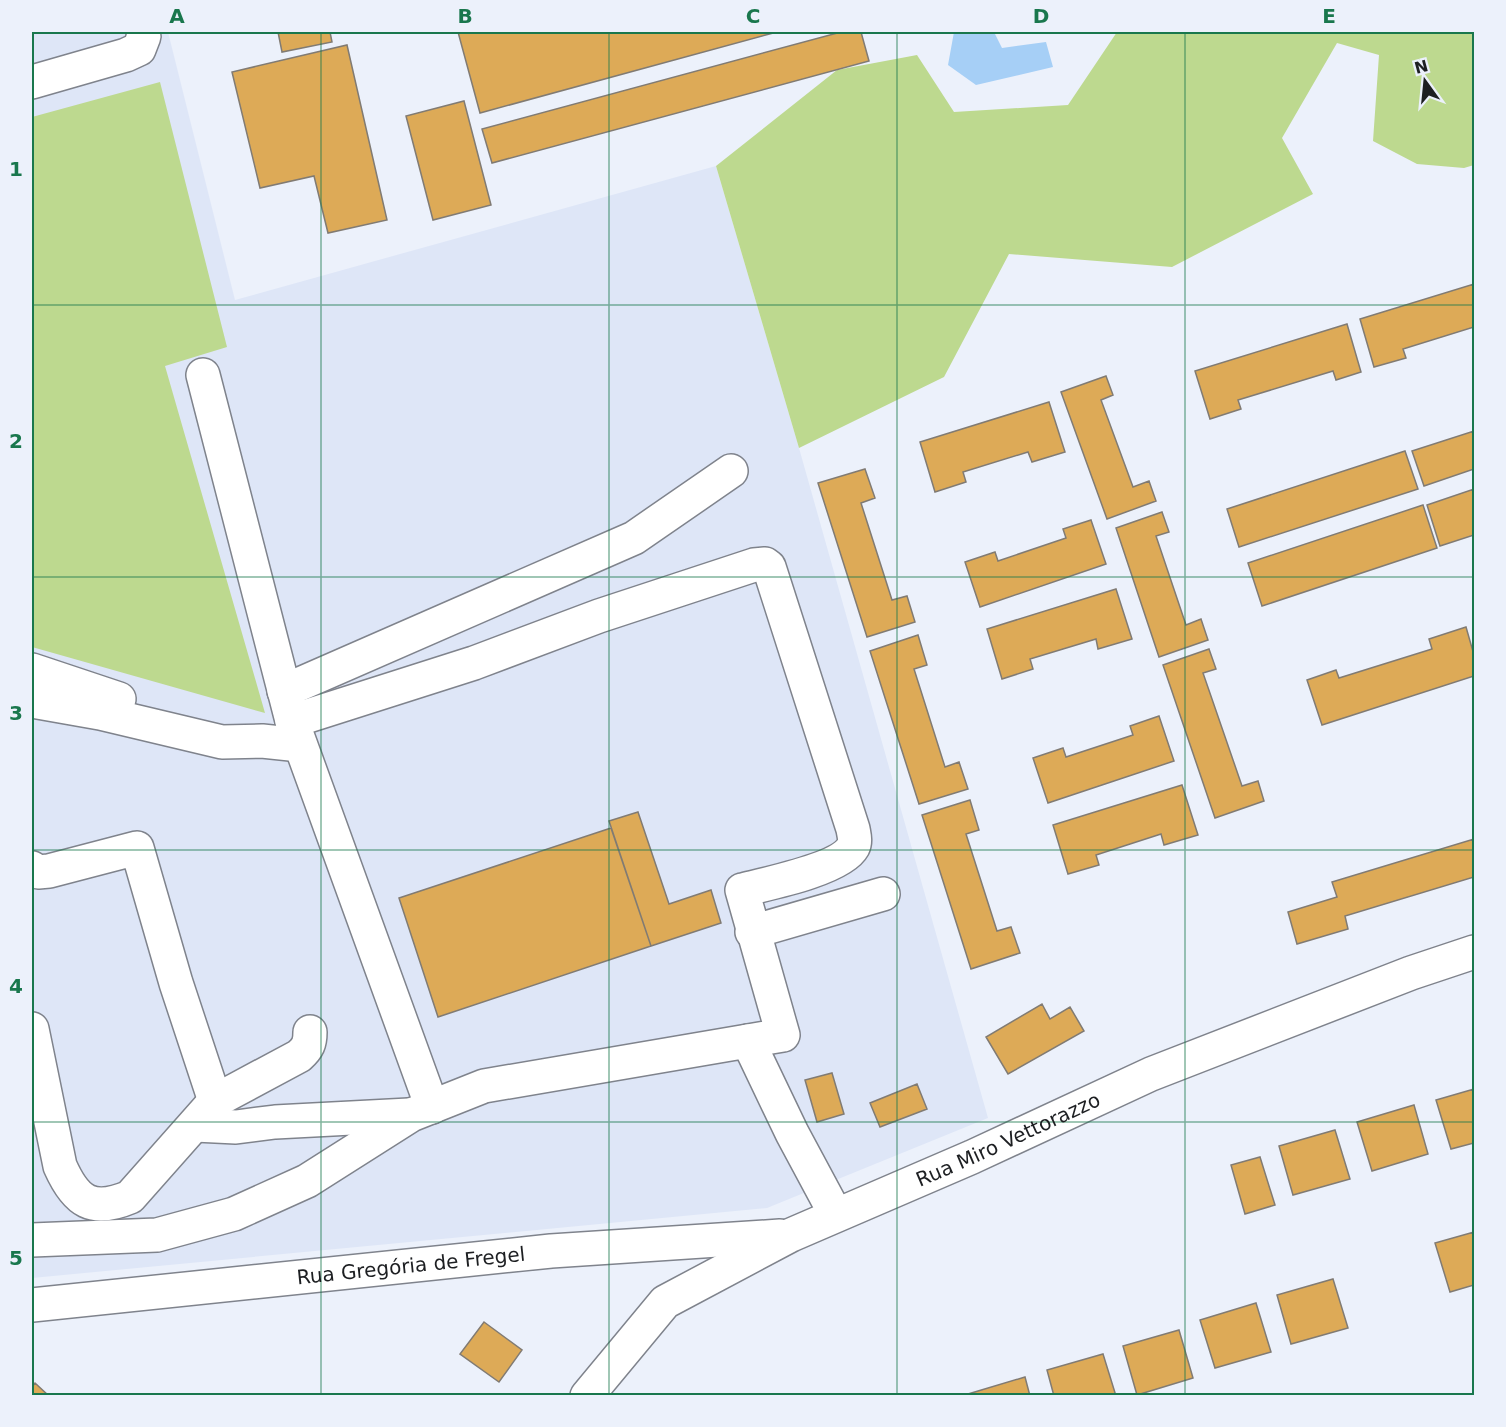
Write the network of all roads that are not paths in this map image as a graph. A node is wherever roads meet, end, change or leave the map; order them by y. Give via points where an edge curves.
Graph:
1 (143, 32) edge
2 (32, 82) edge
3 (203, 375) dead end
4 (731, 471) dead end
5 (32, 670) edge
6 (32, 701) edge
7 (292, 719) junction
8 (262, 741) junction
9 (32, 868) edge
10 (883, 894) dead end
11 (752, 932) junction
12 (1474, 952) edge
13 (32, 1029) edge
14 (310, 1032) dead end
15 (748, 1041) junction
16 (421, 1111) junction
17 (205, 1113) junction
18 (836, 1215) junction
19 (791, 1235) junction
20 (32, 1240) edge
21 (32, 1305) edge
22 (587, 1395) edge

1 - 2 street via 139,49 126,55
3 - 7 street
4 - 7 street via 634,538
5 - 8 street
6 - 8 street via 222,742
7 - 8 street
7 - 11 street via 474,663 599,616 765,564 855,842 845,856 824,867 742,890
7 - 16 street
9 - 17 street via 50,871 137,848 176,983
10 - 11 street
11 - 15 street via 783,1035
12 - 18 street, Rua Miro Vettorazzo via 1151,1074
13 - 17 street via 60,1166 69,1185 91,1203 112,1204 130,1197
14 - 17 street via 310,1043 299,1056
15 - 16 street via 484,1086
15 - 18 street
16 - 17 street via 236,1127
16 - 20 street via 307,1181 234,1214 158,1235
18 - 19 street, Rua Miro Vettorazzo
19 - 21 street, Rua Gregória de Fregel via 551,1251
19 - 22 street, Rua Miro Vettorazzo via 665,1302

